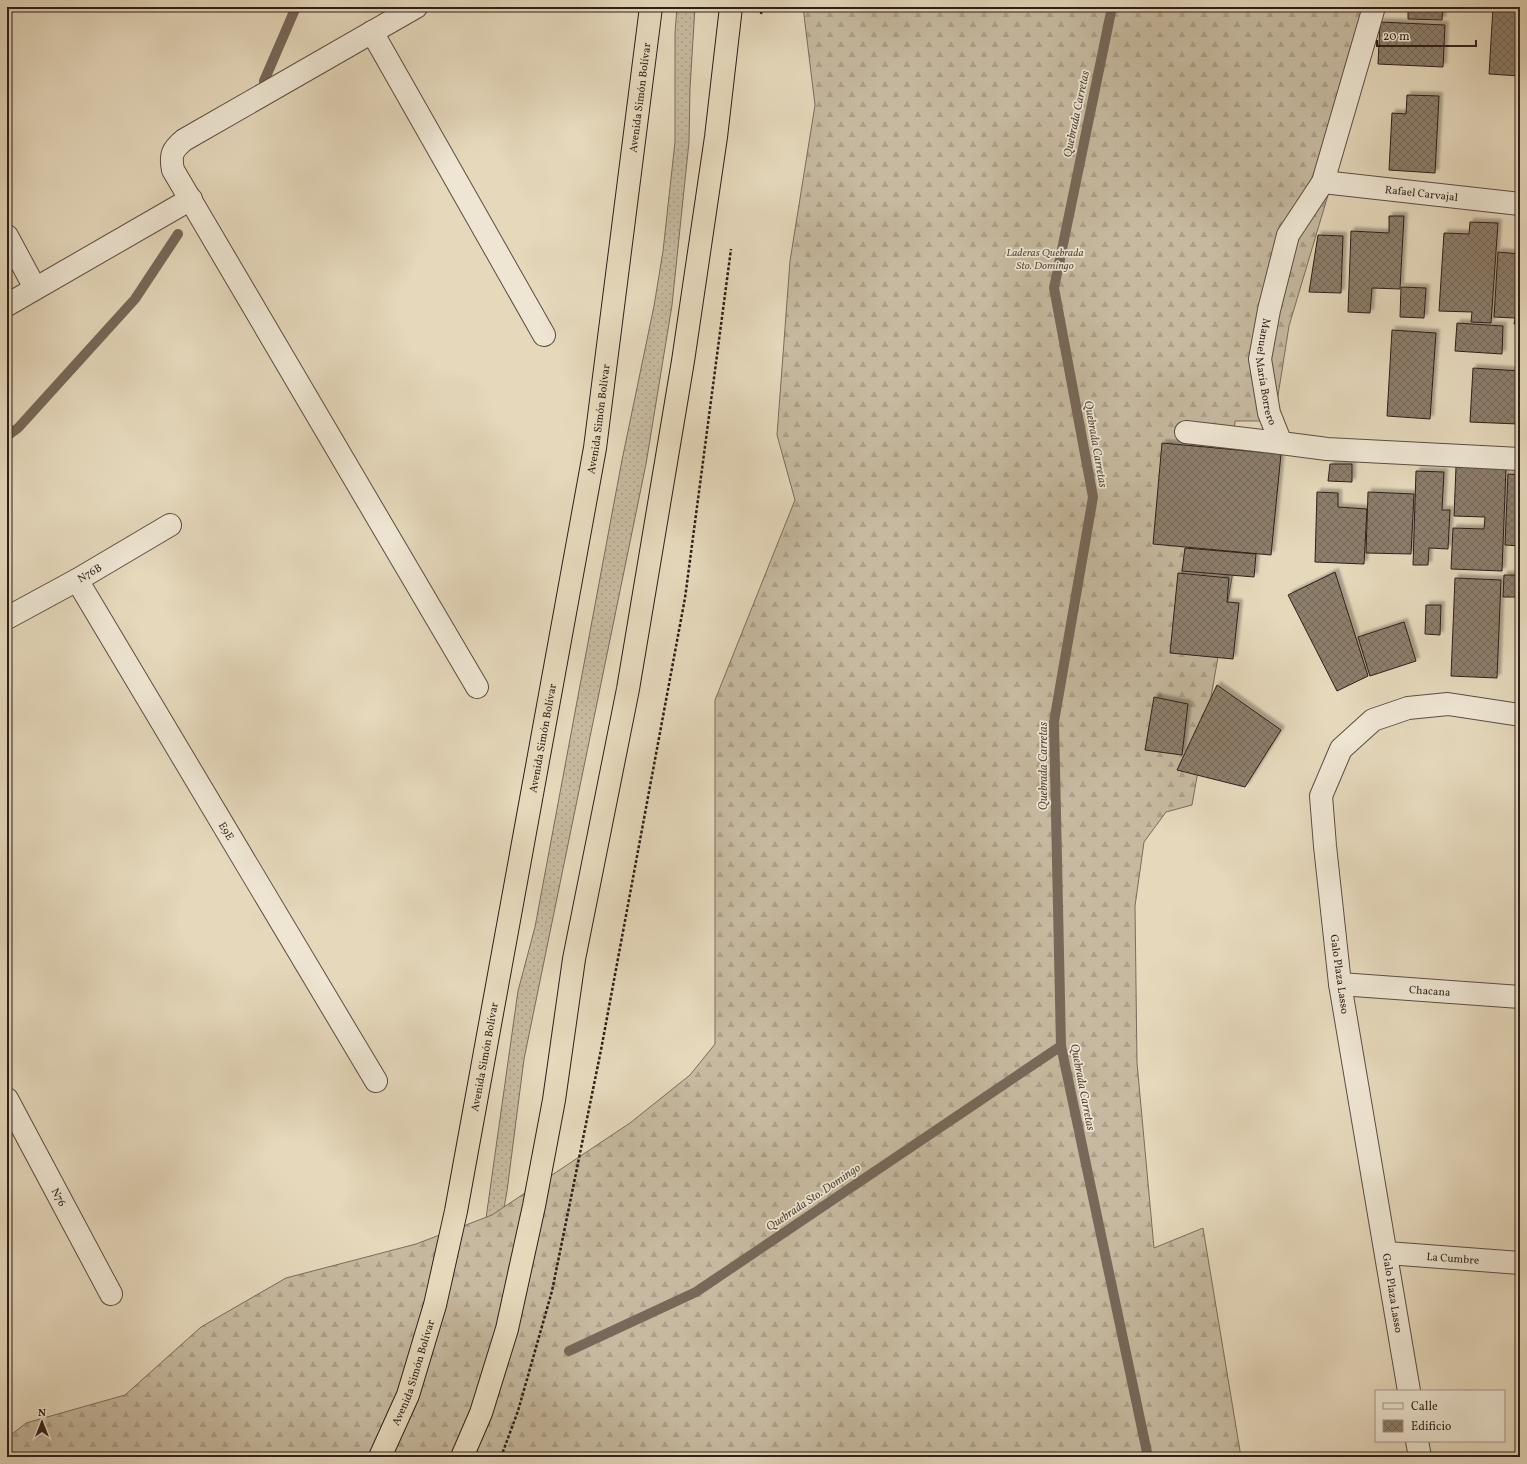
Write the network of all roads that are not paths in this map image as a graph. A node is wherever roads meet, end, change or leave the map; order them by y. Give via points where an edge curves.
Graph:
1 (416, 7) edge
2 (651, 7) edge
3 (731, 7) edge
4 (1374, 7) edge
5 (372, 32) junction
6 (1324, 182) junction
7 (190, 199) junction
8 (1520, 204) edge
9 (7, 236) edge
10 (35, 288) junction
11 (7, 305) edge
12 (544, 335) dead end
13 (1186, 432) dead end
14 (1281, 443) junction
15 (1520, 460) edge
16 (170, 525) dead end
17 (77, 580) junction
18 (7, 618) edge
19 (477, 687) dead end
20 (1520, 715) edge
21 (1340, 984) junction
22 (1520, 997) edge
23 (376, 1081) dead end
24 (7, 1100) edge
25 (1386, 1253) junction
26 (1520, 1263) edge
27 (111, 1294) dead end
28 (1409, 1390) edge
29 (1417, 1442) edge
30 (380, 1457) edge
31 (462, 1457) edge
32 (1420, 1457) edge

1 - 5 street
2 - 30 highway, Avenida Simón Bolívar via 593,456 456,1211 435,1305 408,1395
3 - 31 highway via 716,137 681,369 628,690 574,959 553,1107 506,1329 481,1414
4 - 6 street, Manuel María Borrero
5 - 7 street via 184,140 175,148 171,159 173,170
5 - 12 street
6 - 8 street, Rafael Carvajal
6 - 14 street, Manuel María Borrero via 1288,235 1269,310 1260,359 1269,413
7 - 10 street
7 - 19 street
9 - 10 street
10 - 11 street
13 - 14 street
14 - 15 street via 1327,449
16 - 17 street, N76B
17 - 18 street, N76B
17 - 23 street, E9E
20 - 21 street, Galo Plaza Lasso via 1448,704 1408,708 1373,720 1341,749 1321,796
21 - 22 street, Chacana
21 - 25 street, Galo Plaza Lasso
24 - 27 street, N76
25 - 26 street, La Cumbre
25 - 28 street, Galo Plaza Lasso
29 - 32 street

